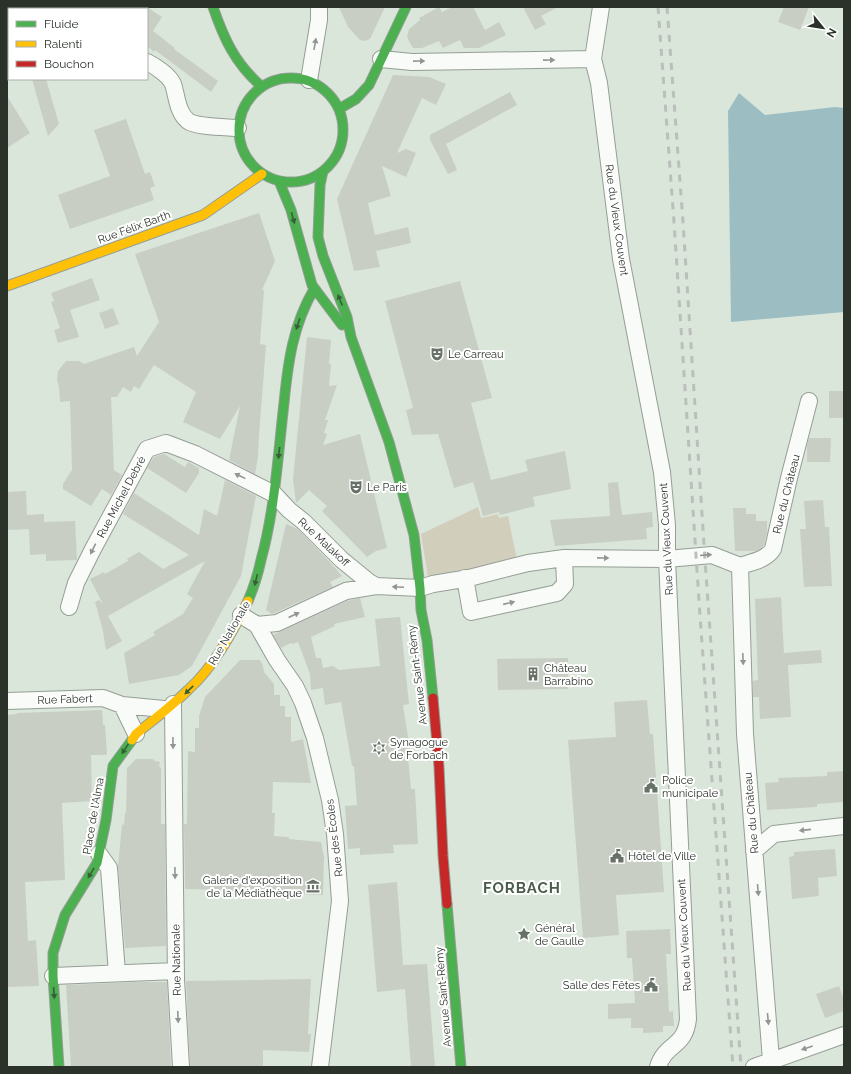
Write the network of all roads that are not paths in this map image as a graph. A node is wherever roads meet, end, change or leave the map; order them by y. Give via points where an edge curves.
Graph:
1 (213, 7) edge
2 (319, 7) edge
3 (408, 7) edge
4 (601, 7) edge
5 (380, 59) junction
6 (593, 59) junction
7 (148, 62) edge
8 (309, 80) junction
9 (261, 86) junction
10 (339, 109) junction
11 (238, 128) junction
12 (323, 171) junction
13 (262, 174) junction
14 (279, 181) junction
15 (7, 286) edge
16 (314, 289) junction
17 (351, 337) junction
18 (809, 401) dead end
19 (274, 494) junction
20 (564, 558) junction
21 (667, 559) junction
22 (740, 566) junction
23 (465, 578) junction
24 (376, 586) junction
25 (420, 588) junction
26 (69, 607) dead end
27 (241, 615) junction
28 (257, 625) junction
29 (7, 701) edge
30 (122, 705) junction
31 (169, 706) junction
32 (136, 734) junction
33 (844, 826) edge
34 (754, 851) junction
35 (100, 854) junction
36 (176, 971) junction
37 (116, 973) junction
38 (53, 976) junction
39 (844, 1035) edge
40 (773, 1064) edge
41 (59, 1067) edge
42 (181, 1067) edge
43 (320, 1067) edge
44 (461, 1067) edge
45 (658, 1067) edge
46 (754, 1067) edge

1 - 9 main road via 235,59
8 -> 2 street
3 - 5 main road
4 - 6 street, Rue du Vieux Couvent
5 -> 6 street via 412,62
5 - 10 main road via 369,85 362,94 355,101
6 - 21 street, Rue du Vieux Couvent via 599,83 621,259 662,472
7 - 11 street via 156,66 172,82 180,111 189,122
8 - 9 main road via 293,77 272,80
8 - 10 main road via 328,92
9 - 11 main road via 250,97 241,113
10 - 12 main road via 343,129 340,147 332,163
11 - 13 main road via 241,149
12 - 14 main road via 304,181
17 -> 12 main road, Avenue Saint-Rémy via 347,317 318,237
13 - 14 main road
13 - 15 main road, Rue Félix Barth via 203,215
14 -> 16 main road, Avenue Saint-Rémy via 291,210
16 - 17 main road, Avenue Saint-Rémy
16 -> 19 main road, Rue Nationale via 304,306 292,343
17 - 25 main road, Avenue Saint-Rémy via 389,442 414,535
18 - 22 street, Rue du Château via 773,549 764,558
19 - 24 street, Rue Malakoff via 342,560
19 -> 26 street, Rue Michel Debré via 195,454 166,443 147,449 76,583
19 -> 27 main road, Rue Nationale via 267,539 254,588
20 -> 21 street
20 - 23 street via 528,563
23 -> 20 street via 471,612 557,593 565,584
21 -> 22 street via 712,555
21 - 45 street, Rue du Vieux Couvent via 688,1019 685,1034 680,1042 662,1056
22 -> 34 street, Rue du Château via 745,734
23 - 25 street
25 -> 24 street
28 -> 24 street via 277,623 346,591
25 - 44 main road, Avenue Saint-Rémy via 439,767 443,856
27 - 28 street
27 -> 31 main road, Rue Nationale via 211,665 189,690
28 - 43 street, Rue des Écoles via 303,703 315,738 336,834 340,900
29 - 30 street, Rue Fabert via 103,698
30 - 31 street, Rue Fabert
30 - 32 street
31 - 32 main road, Place de l'Alma
31 -> 36 street, Rue Nationale
32 -> 35 main road, Place de l'Alma via 114,766
33 -> 34 street via 774,834
34 -> 40 street, Rue du Château
35 - 37 street via 108,868
35 -> 38 main road, Place de l'Alma via 65,915 53,953
36 - 37 street
36 -> 42 street, Rue Nationale
37 - 38 street
38 -> 41 main road, Place de l'Alma
39 -> 40 street
40 - 46 street

